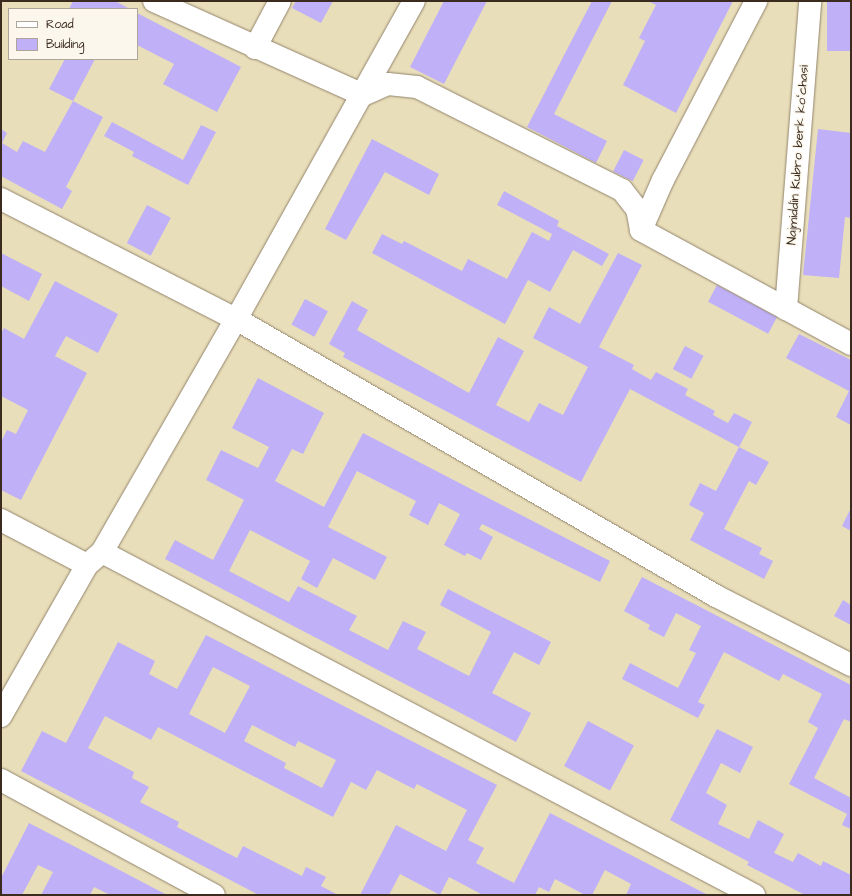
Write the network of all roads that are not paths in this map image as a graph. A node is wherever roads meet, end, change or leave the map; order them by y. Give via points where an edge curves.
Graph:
1 (154, 1) edge
2 (280, 1) edge
3 (414, 1) edge
4 (756, 1) edge
5 (810, 1) edge
6 (255, 48) junction
7 (363, 95) junction
8 (1, 199) edge
9 (641, 230) junction
10 (786, 309) junction
11 (236, 319) junction
12 (851, 344) edge
13 (1, 520) edge
14 (94, 558) junction
15 (851, 664) edge
16 (1, 716) edge
17 (1, 780) edge
18 (214, 895) edge
19 (754, 895) edge

1 - 6 street
2 - 6 street
3 - 7 street
4 - 9 street via 663,180
5 - 10 street, Najmiddin Kubro berk koʻchasi
6 - 7 street
7 - 9 street via 388,84 417,88 622,190 637,209
7 - 11 street
8 - 11 street
9 - 10 street
10 - 12 street
11 - 14 street
11 - 15 street via 716,596
13 - 14 street
14 - 16 street
14 - 19 street
17 - 18 street

